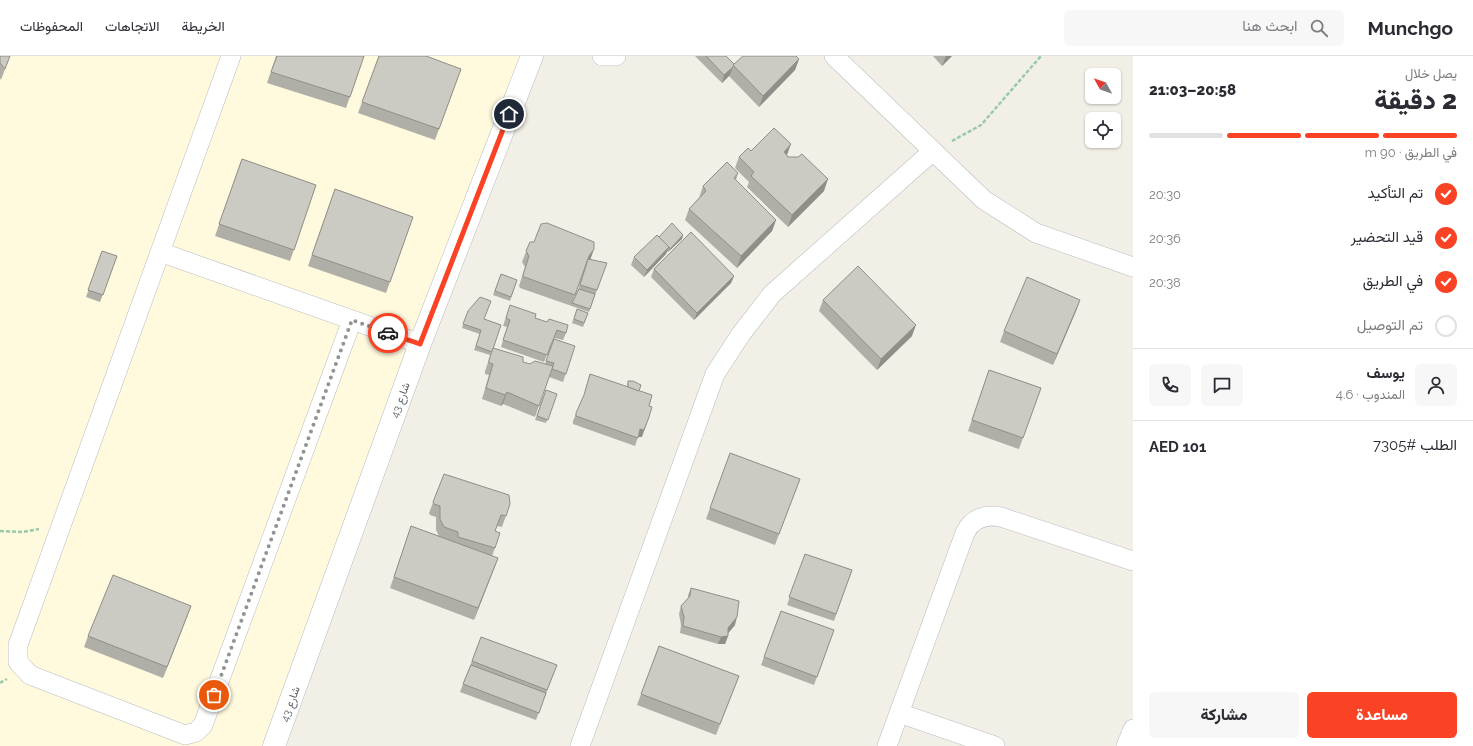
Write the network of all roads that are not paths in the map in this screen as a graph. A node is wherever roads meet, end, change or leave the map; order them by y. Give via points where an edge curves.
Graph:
1 (231, 56) edge
2 (532, 56) edge
3 (602, 56) edge
4 (616, 56) edge
5 (834, 56) edge
6 (933, 151) junction
7 (160, 252) junction
8 (1133, 267) edge
9 (352, 320) junction
10 (420, 344) junction
11 (1133, 561) edge
12 (899, 713) junction
13 (1133, 729) edge
14 (274, 746) edge
15 (580, 746) edge
16 (887, 746) edge
17 (995, 746) edge
18 (1126, 746) edge

1 - 7 street
2 - 10 street, شارع 43
3 - 4 street
5 - 6 street
6 - 8 street via 984,200 1036,232
6 - 15 street via 772,294 714,374
7 - 9 street
7 - 9 street via 18,645 17,657 20,666 34,678 178,733 185,735 196,732 203,725
9 - 10 street
10 - 14 street, شارع 43
11 - 12 street via 1001,517 983,516 974,520 965,533
12 - 16 street
12 - 17 street
13 - 18 street

